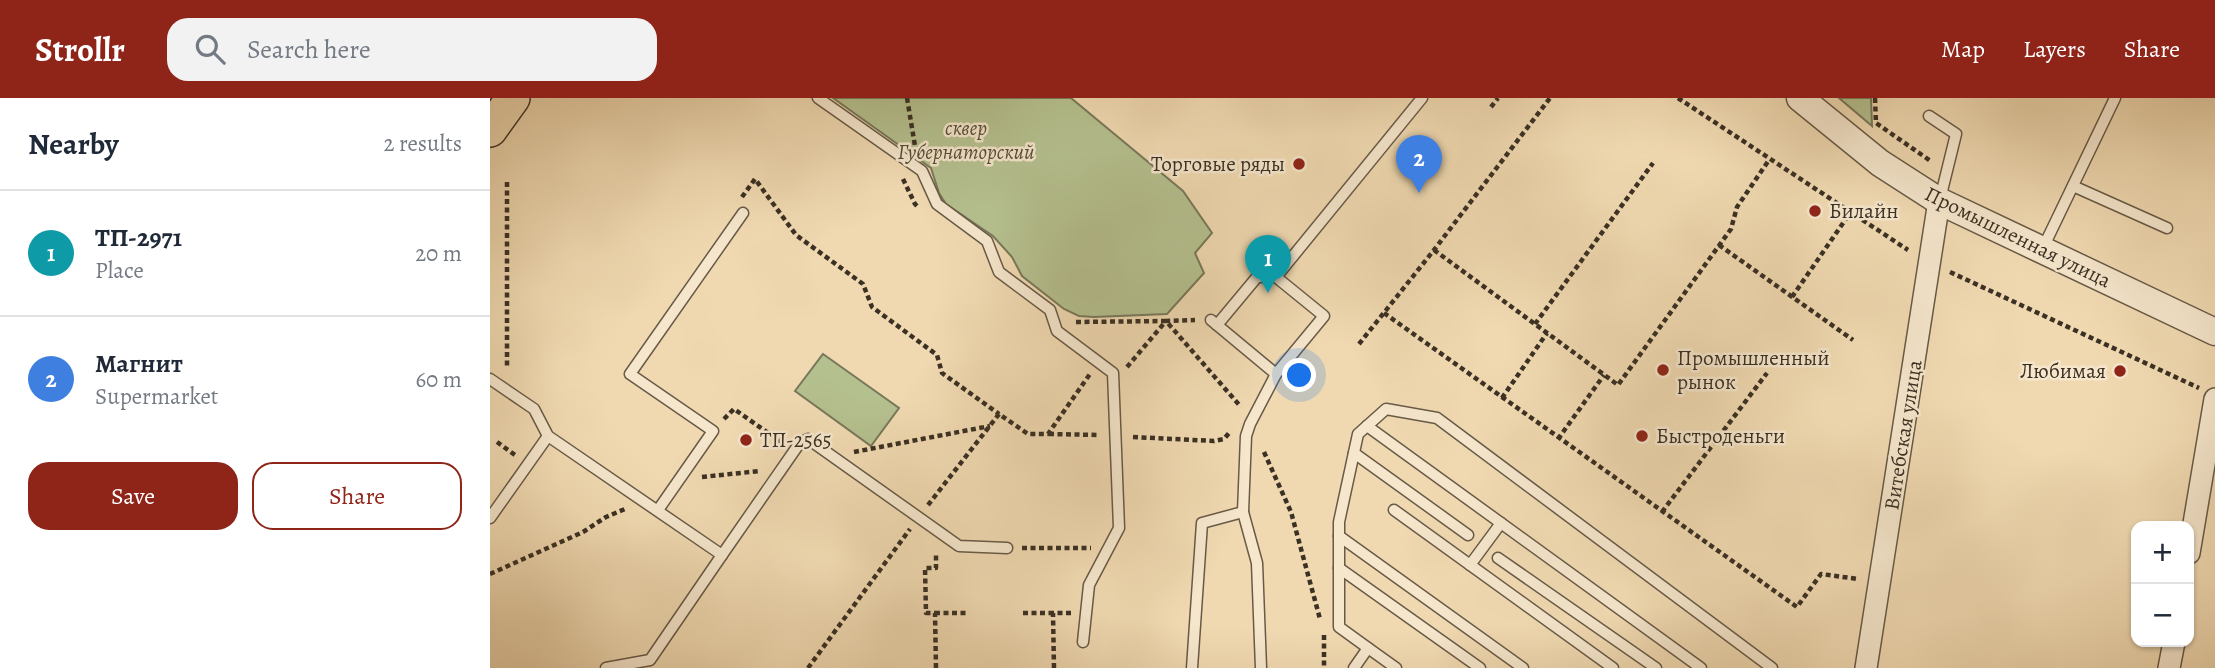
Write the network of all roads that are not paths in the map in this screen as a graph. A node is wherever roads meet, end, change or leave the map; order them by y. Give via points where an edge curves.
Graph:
1 (513, 98) edge
2 (818, 98) edge
3 (1422, 98) edge
4 (1800, 98) edge
5 (2115, 98) edge
6 (1928, 116) dead end
7 (490, 130) edge
8 (2073, 186) junction
9 (1939, 201) junction
10 (741, 207) road end
11 (2167, 228) dead end
12 (2042, 250) junction
13 (1276, 277) junction
14 (2215, 332) edge
15 (1276, 374) junction
16 (490, 379) edge
17 (2215, 399) edge
18 (1367, 426) junction
19 (548, 436) junction
20 (1354, 453) junction
21 (654, 507) junction
22 (1394, 510) dead end
23 (1243, 512) junction
24 (490, 518) edge
25 (1501, 523) junction
26 (2194, 524) edge
27 (1468, 535) dead end
28 (1339, 536) junction
29 (1007, 548) road end
30 (722, 555) junction
31 (1498, 558) dead end
32 (1470, 565) junction
33 (1339, 568) junction
34 (1083, 642) dead end
35 (2173, 647) edge
36 (1368, 648) junction
37 (606, 668) edge
38 (1192, 668) edge
39 (1261, 668) edge
40 (1354, 668) edge
41 (1396, 668) edge
42 (1480, 668) edge
43 (1524, 668) edge
44 (1612, 668) edge
45 (1656, 668) edge
46 (1701, 668) edge
47 (1772, 668) edge
48 (1866, 668) edge
49 (2169, 668) edge

1 - 7 main road
2 - 34 lane via 922,171 937,204 987,241 999,272 1050,310 1057,331 1113,373 1119,528 1089,585
3 - 13 lane
4 - 9 street, Промышленная улица via 1880,163
5 - 8 lane
6 - 9 lane via 1956,134
8 - 11 lane
8 - 12 lane
9 - 12 street, Промышленная улица
9 - 48 street, Витебская улица
10 - 21 lane via 630,374 713,431
12 - 14 street, Промышленная улица
13 - 15 lane via 1324,316
13 - 15 lane via 1256,277 1214,323
15 - 23 lane via 1246,436
16 - 19 lane via 534,410
17 - 26 street
18 - 20 lane via 1358,434
18 - 25 lane
18 - 47 lane via 1385,410 1437,418
19 - 21 lane
19 - 24 lane
20 - 27 lane
20 - 28 lane
21 - 30 lane
22 - 32 lane
23 - 38 lane via 1202,523
23 - 39 lane via 1256,563
25 - 32 lane
25 - 46 lane
28 - 33 lane
28 - 43 lane
29 - 30 lane via 959,546 807,439 793,451
30 - 37 lane via 650,660
31 - 45 lane
32 - 44 lane
33 - 36 lane via 1339,627
33 - 42 lane
35 - 49 street
36 - 40 lane
36 - 41 lane

